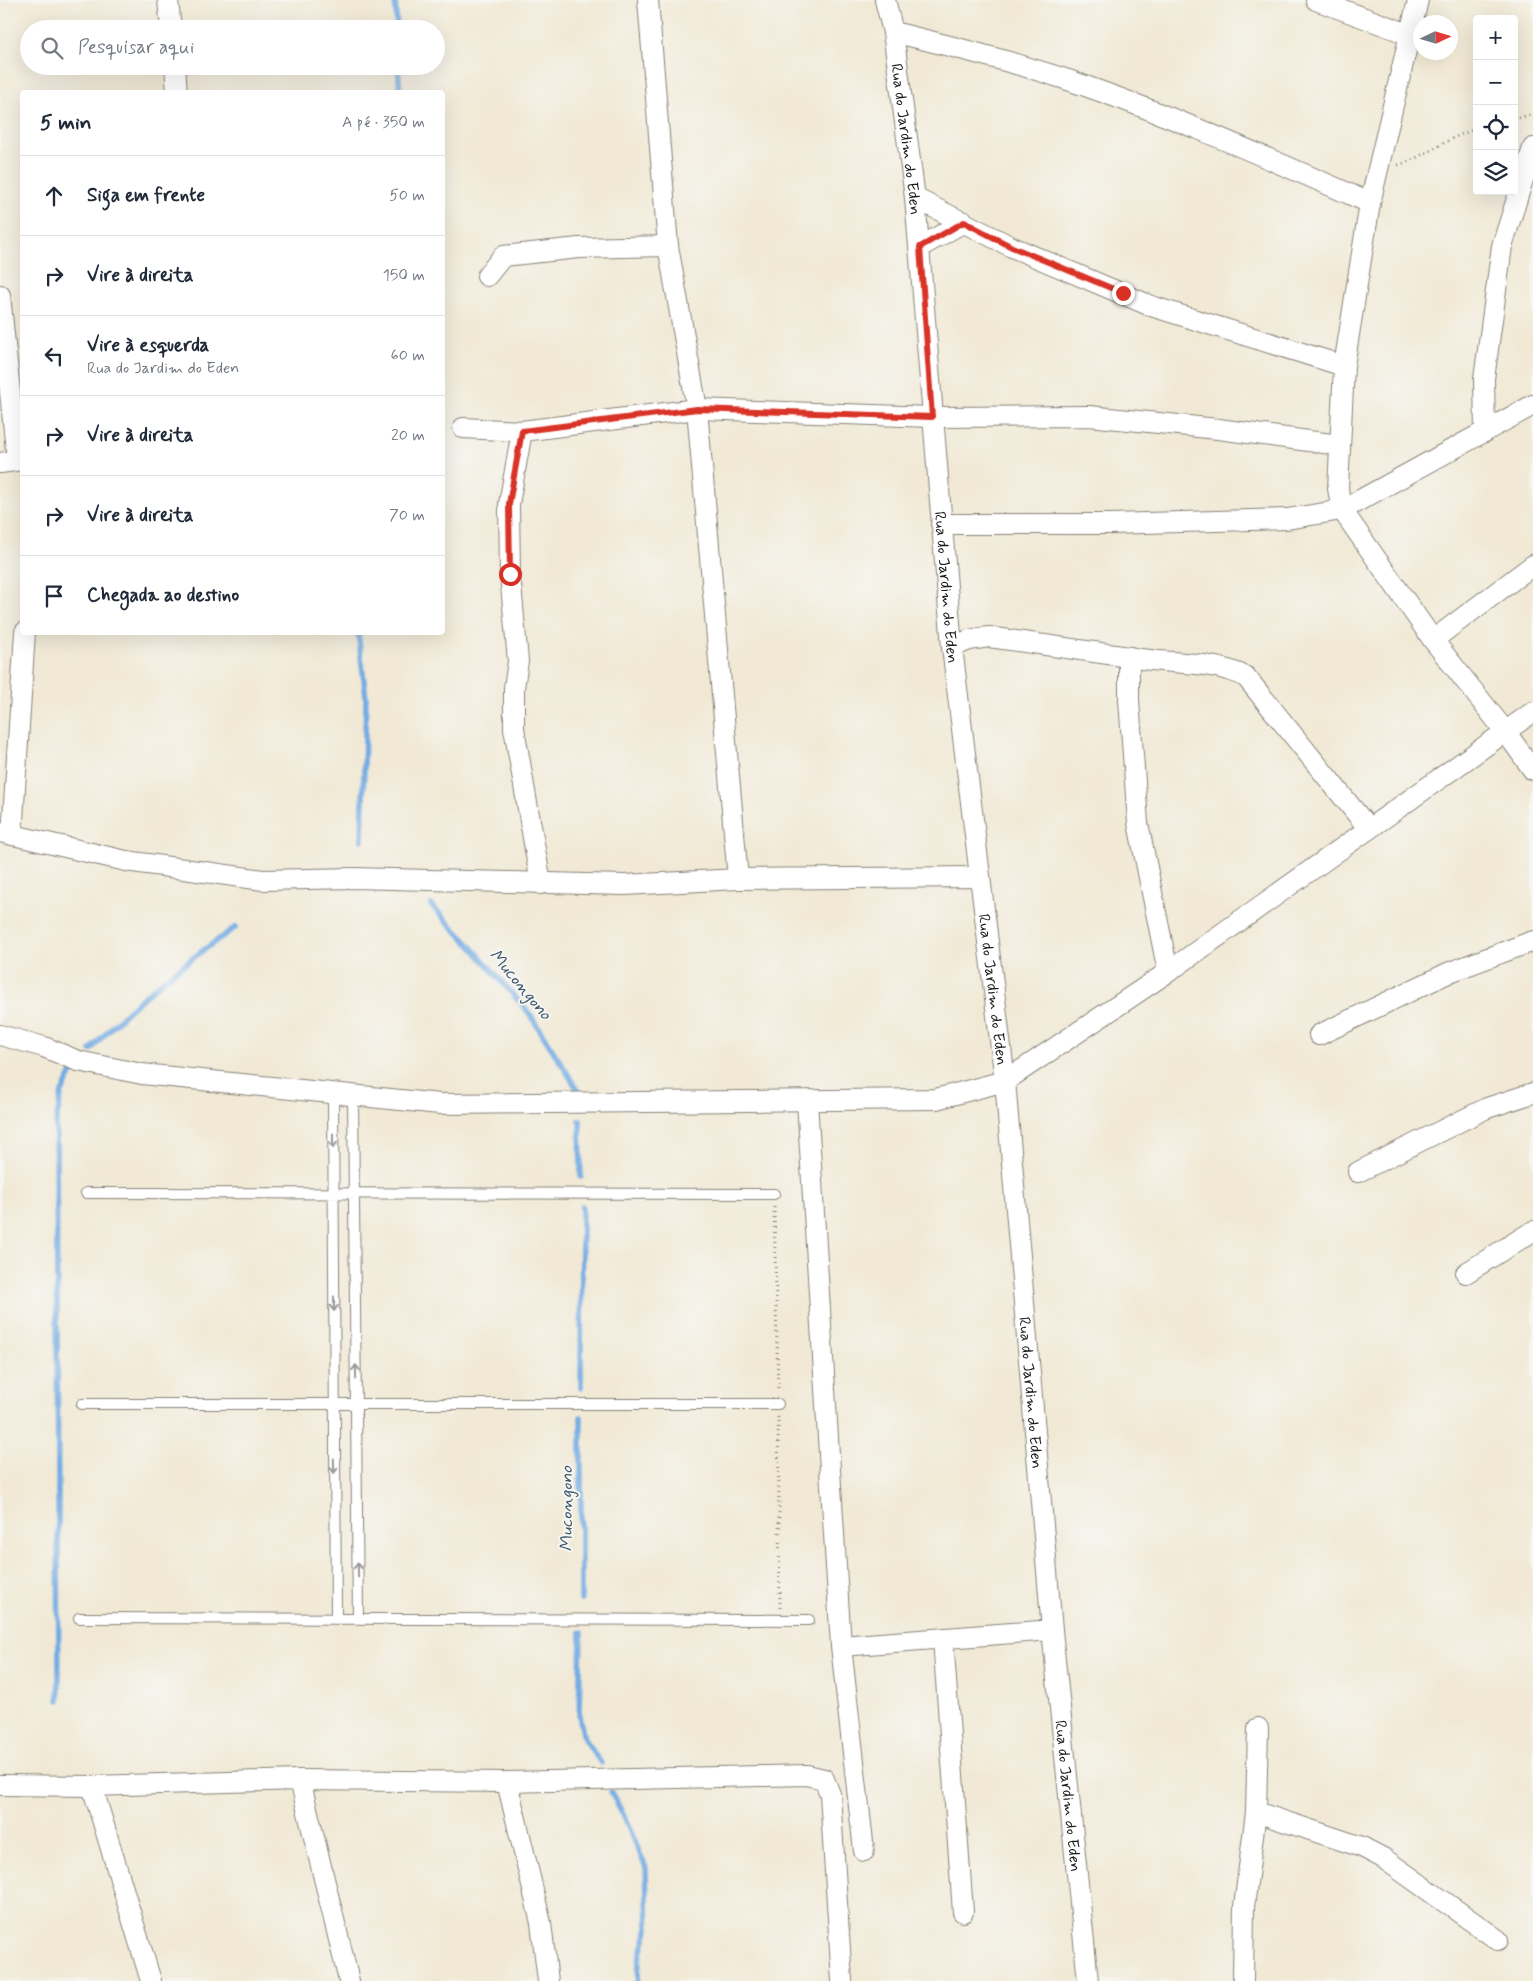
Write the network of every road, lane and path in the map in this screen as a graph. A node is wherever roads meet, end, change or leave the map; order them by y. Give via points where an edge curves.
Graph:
1 (168, 0) edge
2 (648, 0) edge
3 (885, 0) edge
4 (1316, 0) edge
5 (1412, 4) edge
6 (170, 20) edge
7 (893, 32) junction
8 (1408, 34) junction
9 (176, 75) edge
10 (178, 90) edge
11 (1533, 114) edge
12 (1518, 118) edge
13 (1473, 130) edge
14 (1533, 148) edge
15 (1378, 171) junction
16 (915, 198) junction
17 (1370, 203) junction
18 (964, 222) junction
19 (668, 246) junction
20 (920, 247) junction
21 (487, 276) dead end
22 (0, 295) edge
23 (1344, 366) junction
24 (1533, 404) edge
25 (697, 409) junction
26 (932, 417) junction
27 (463, 428) dead end
28 (522, 431) junction
29 (1485, 432) junction
30 (1339, 445) junction
31 (13, 461) edge
32 (1342, 510) junction
33 (941, 524) junction
34 (1533, 565) edge
35 (25, 635) edge
36 (1433, 640) junction
37 (952, 647) junction
38 (1129, 657) junction
39 (1533, 712) edge
40 (1505, 730) junction
41 (1533, 770) edge
42 (1369, 829) junction
43 (6, 833) edge
44 (980, 876) junction
45 (738, 879) junction
46 (541, 884) junction
47 (1533, 941) edge
48 (1168, 972) junction
49 (0, 1035) edge
50 (1319, 1035) dead end
51 (1004, 1081) junction
52 (333, 1093) junction
53 (1533, 1093) edge
54 (353, 1095) junction
55 (807, 1101) junction
56 (1358, 1172) dead end
57 (86, 1193) dead end
58 (334, 1193) junction
59 (354, 1193) junction
60 (774, 1194) dead end
61 (1533, 1231) edge
62 (1466, 1273) dead end
63 (82, 1404) dead end
64 (334, 1404) junction
65 (356, 1404) junction
66 (778, 1404) dead end
67 (79, 1618) dead end
68 (336, 1618) junction
69 (358, 1619) junction
70 (809, 1620) dead end
71 (1052, 1630) junction
72 (943, 1639) junction
73 (841, 1646) junction
74 (1258, 1728) dead end
75 (300, 1780) junction
76 (507, 1782) junction
77 (0, 1785) edge
78 (92, 1786) junction
79 (1256, 1812) junction
80 (864, 1850) dead end
81 (963, 1912) dead end
82 (1498, 1940) dead end
83 (151, 1981) edge
84 (349, 1981) edge
85 (548, 1981) edge
86 (842, 1981) edge
87 (1088, 1981) edge
88 (1243, 1981) edge

1 - 6 street
2 - 19 street
3 - 7 street, Rua do Jardim do Eden
4 - 8 street
5 - 8 street
7 - 16 street, Rua do Jardim do Eden
7 - 17 street via 968,50 1067,80 1190,126
8 - 15 street
9 - 10 street
11 - 12 path
13 - 15 path via 1456,134 1415,160
14 - 29 street via 1502,246 1484,379
15 - 17 street
16 - 18 street
16 - 20 street, Rua do Jardim do Eden
17 - 23 street
18 - 20 street
18 - 23 street via 1012,247 1151,306
19 - 21 street via 571,248 502,256
19 - 25 street
20 - 26 street, Rua do Jardim do Eden
22 - 31 street
23 - 30 street
24 - 29 street
25 - 26 street
25 - 28 street
25 - 45 street
26 - 30 street via 1089,416
26 - 33 street, Rua do Jardim do Eden
27 - 28 street
28 - 46 street via 509,504 510,574 518,661 514,728
29 - 32 street
30 - 32 street via 1338,489
32 - 33 street via 1287,519
32 - 36 street
33 - 37 street, Rua do Jardim do Eden
34 - 36 street
35 - 43 street
36 - 40 street
37 - 38 street via 989,637
37 - 44 street, Rua do Jardim do Eden
38 - 42 street via 1230,669 1246,677
38 - 48 street via 1138,823
39 - 40 street
40 - 41 street
40 - 42 street
42 - 48 street
43 - 46 street via 126,861 263,880 353,878
44 - 45 street
44 - 51 street, Rua do Jardim do Eden
45 - 46 street
47 - 50 street via 1450,972
48 - 51 street
49 - 52 street via 44,1047 78,1061 142,1074
51 - 55 street via 936,1099
51 - 71 street, Rua do Jardim do Eden
52 - 54 street
52 -> 58 lane
53 - 56 street via 1487,1108
54 - 55 street via 440,1104
54 - 59 lane
55 - 73 street
57 - 58 lane
58 - 59 lane
58 -> 64 lane
59 - 60 lane
65 -> 59 lane
61 - 62 street
63 - 64 lane
64 - 65 lane
64 -> 68 lane
65 - 66 lane
69 -> 65 lane
67 - 68 lane
68 - 69 lane
69 - 70 lane
71 - 72 street
71 - 87 street, Rua do Jardim do Eden
72 - 73 street
72 - 81 street
73 - 80 street
74 - 79 street
75 - 76 street
75 - 78 street
75 - 84 street
76 - 85 street via 541,1923
76 - 86 street via 807,1775 824,1779 830,1794
77 - 78 street
78 - 83 street
79 - 82 street via 1362,1847 1383,1858
79 - 88 street via 1244,1907

